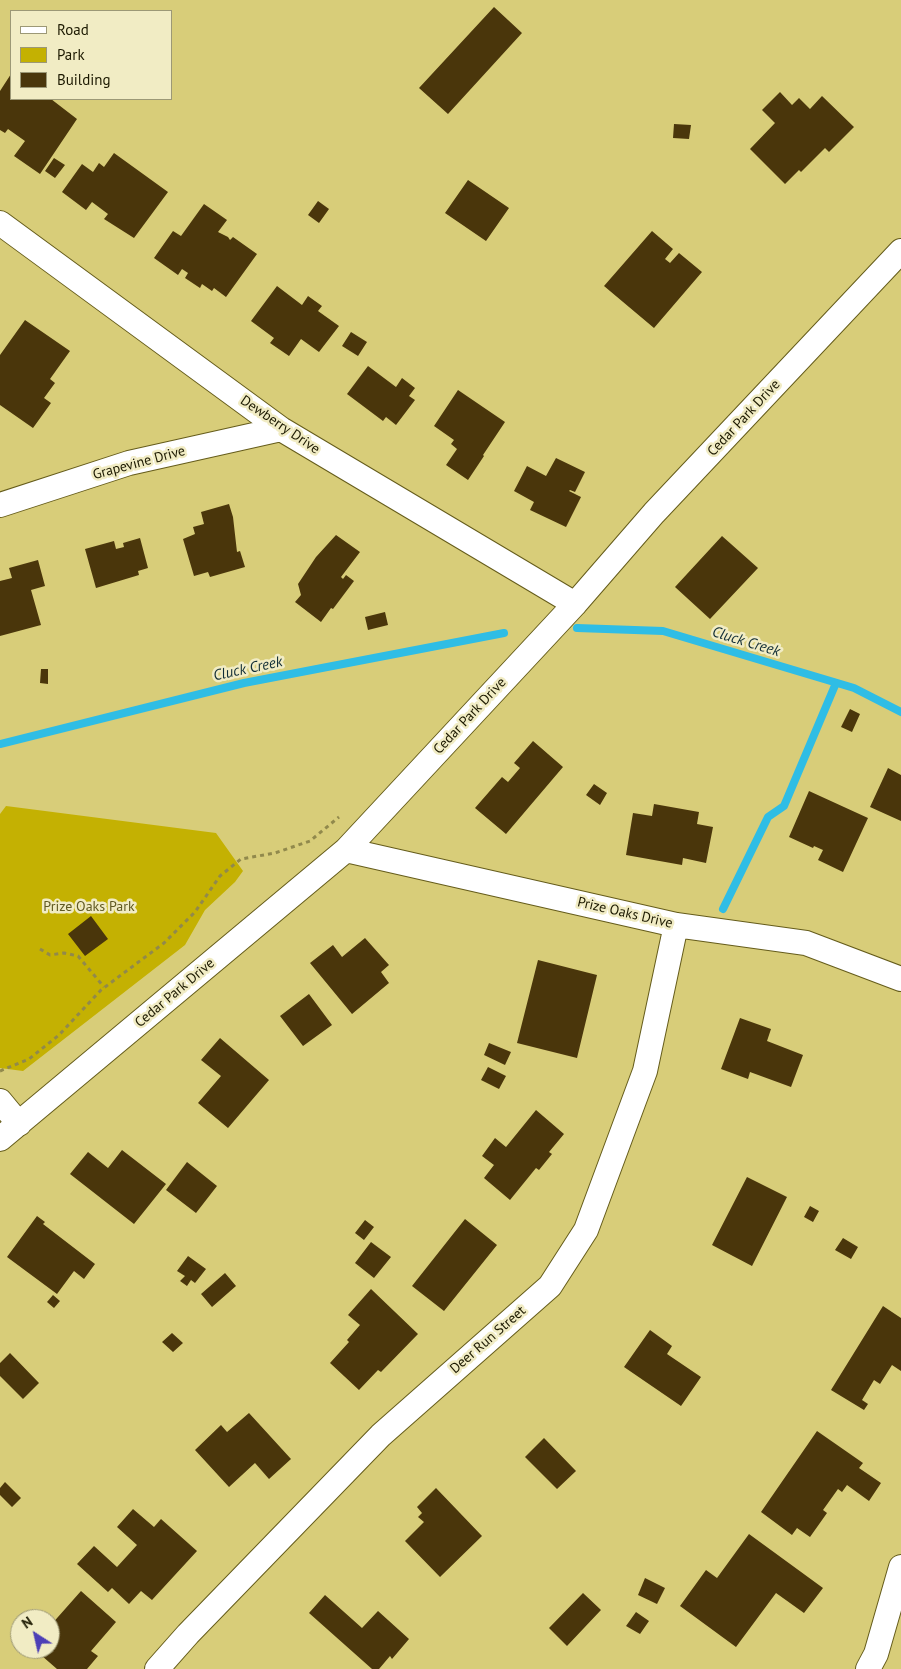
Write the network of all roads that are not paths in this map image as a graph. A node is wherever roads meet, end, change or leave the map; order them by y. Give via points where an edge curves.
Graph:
1 (0, 223) edge
2 (901, 251) edge
3 (281, 428) junction
4 (0, 505) edge
5 (575, 604) junction
6 (346, 850) junction
7 (676, 925) junction
8 (901, 979) edge
9 (0, 1101) edge
10 (19, 1124) junction
11 (0, 1139) edge
12 (901, 1567) edge
13 (157, 1669) edge
14 (868, 1669) edge

1 - 3 street, Dewberry Drive
2 - 5 street, Cedar Park Drive via 654,513
3 - 4 street, Grapevine Drive via 129,464
3 - 5 street, Dewberry Drive
5 - 6 street, Cedar Park Drive
6 - 7 street, Prize Oaks Drive
6 - 10 street, Cedar Park Drive
7 - 8 street, Prize Oaks Drive via 806,943
7 - 13 street, Deer Run Street via 645,1071 586,1230 550,1286 381,1435
9 - 10 street
10 - 11 street, Cedar Park Drive
12 - 14 street via 876,1654

